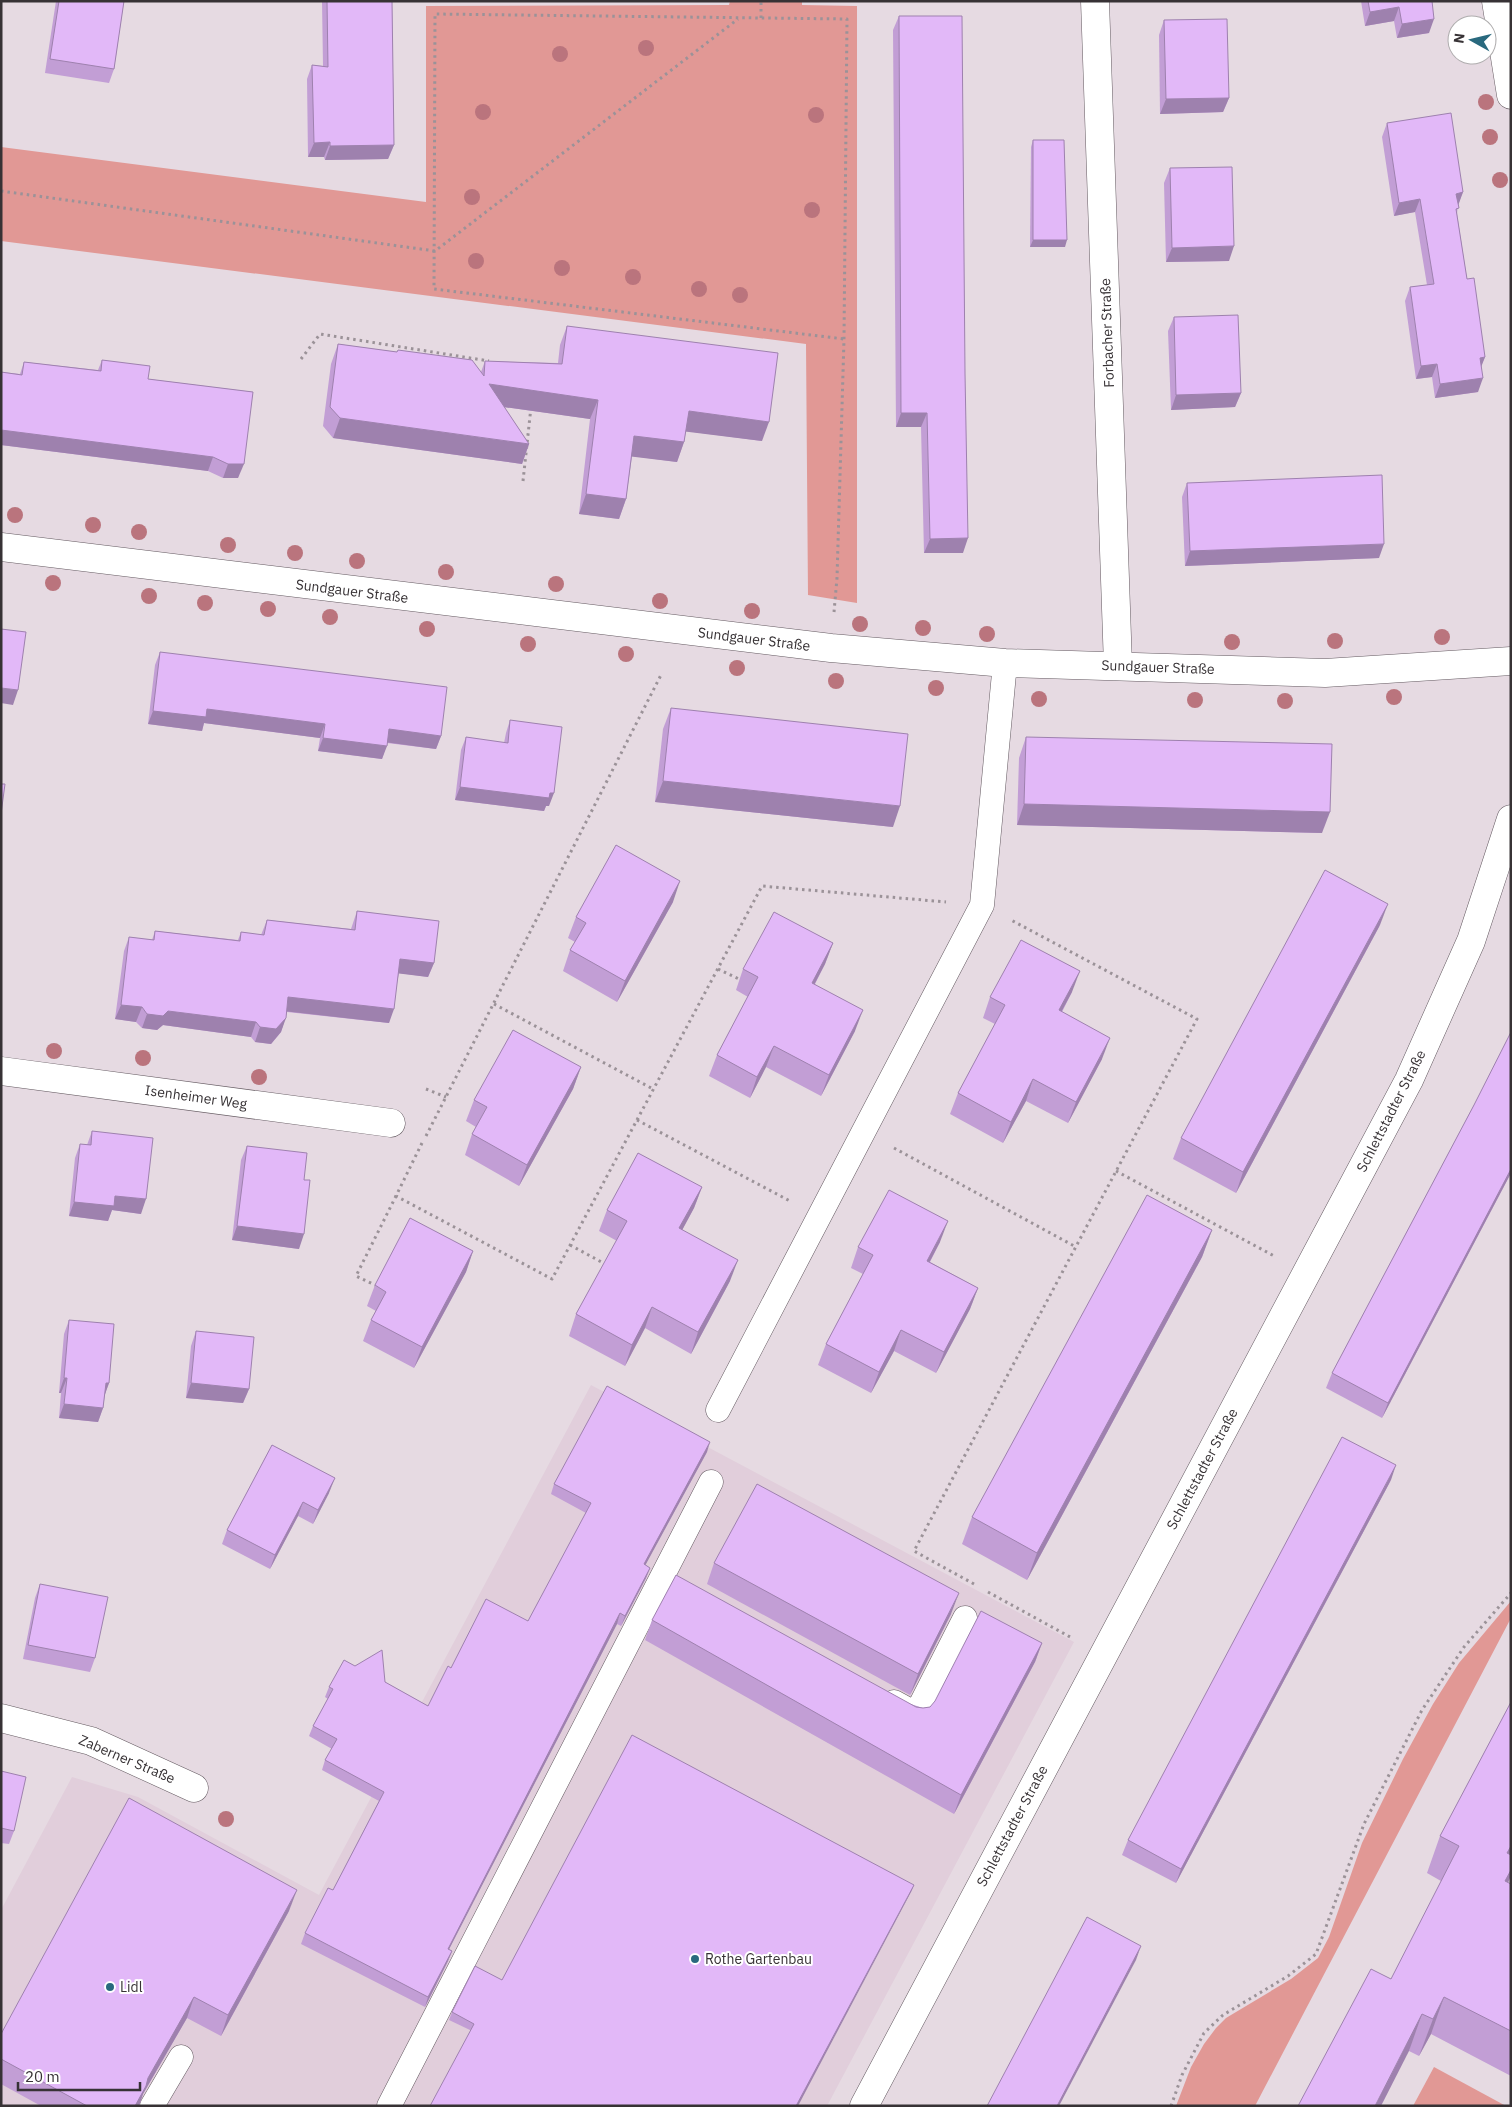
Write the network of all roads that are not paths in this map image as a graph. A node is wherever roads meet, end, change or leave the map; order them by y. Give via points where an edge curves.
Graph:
1 (1095, 1) edge
2 (1496, 1) edge
3 (1511, 96) edge
4 (1, 547) edge
5 (1511, 661) edge
6 (1005, 663) junction
7 (1118, 666) junction
8 (1511, 819) edge
9 (1, 1071) edge
10 (390, 1123) dead end
11 (718, 1410) dead end
12 (711, 1482) dead end
13 (966, 1618) dead end
14 (872, 1690) edge
15 (1, 1718) edge
16 (194, 1788) dead end
17 (181, 2057) dead end
18 (152, 2106) edge
19 (389, 2106) edge
20 (864, 2106) edge

1 - 7 street, Forbacher Straße
2 - 3 street
4 - 6 street, Sundgauer Straße via 821,647
5 - 7 street, Sundgauer Straße via 1325,673
6 - 7 street, Sundgauer Straße
6 - 11 lane via 982,905
8 - 20 street, Schlettstadter Straße via 1471,941 1409,1080
9 - 10 street, Isenheimer Weg
12 - 19 lane via 671,1580
13 - 14 lane via 916,1714
15 - 16 street, Zaberner Straße via 91,1741
17 - 18 lane

